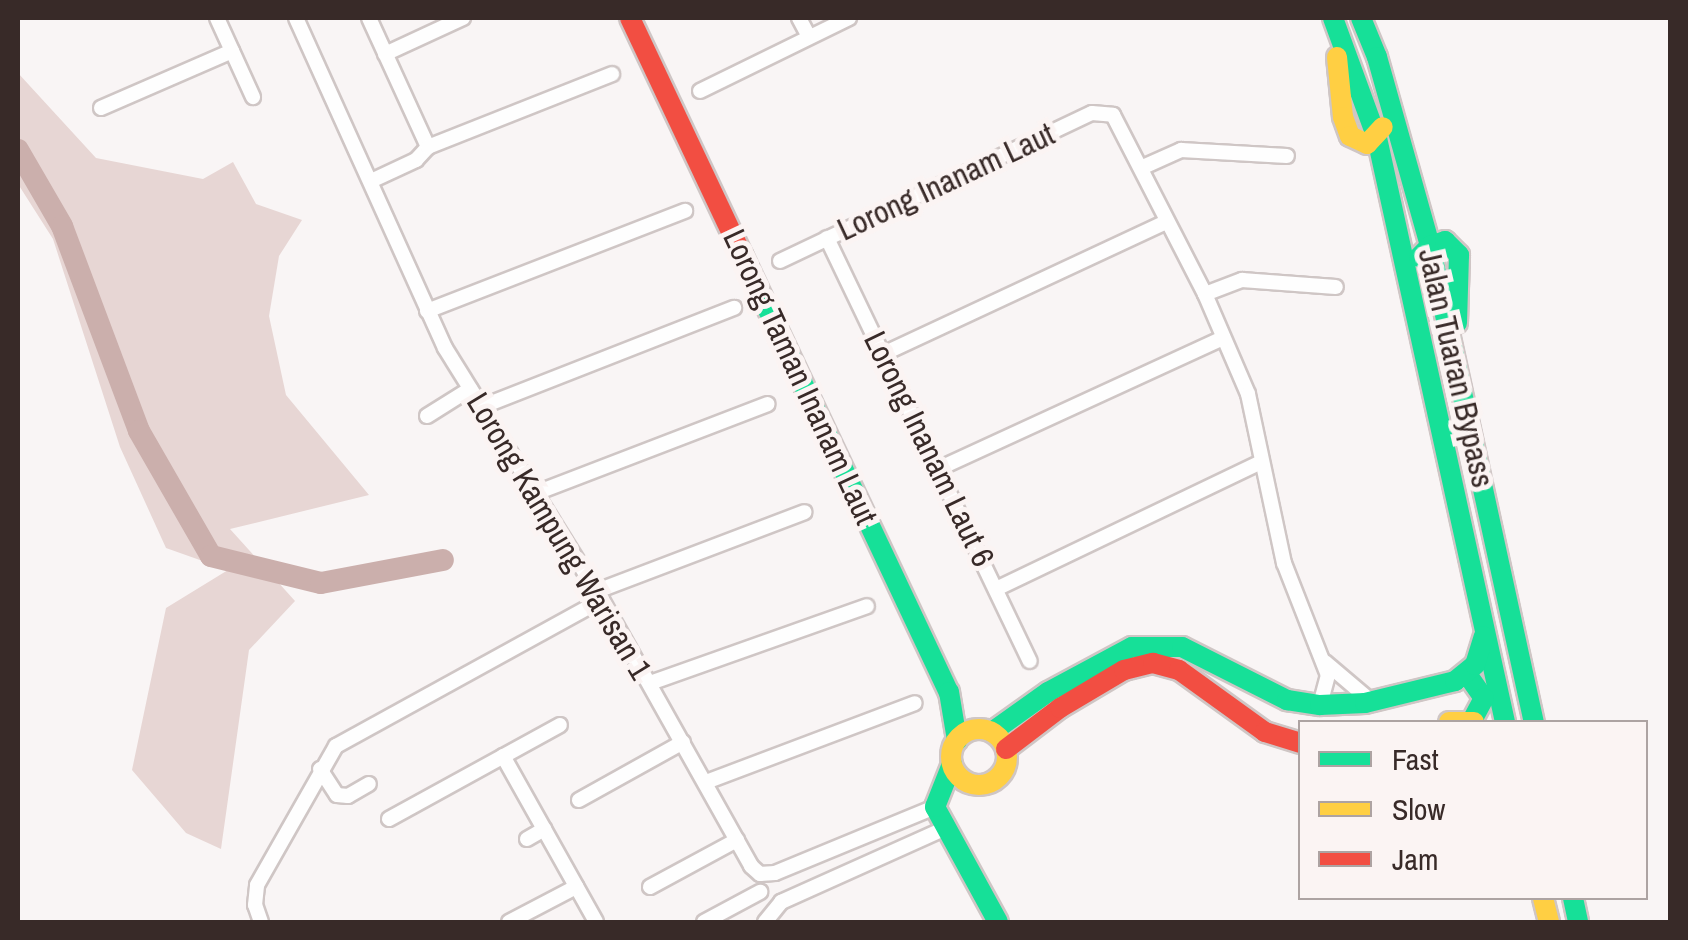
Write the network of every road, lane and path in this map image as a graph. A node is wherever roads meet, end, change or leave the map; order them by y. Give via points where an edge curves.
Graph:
1 (217, 18) edge
2 (296, 18) edge
3 (369, 18) edge
4 (463, 18) edge
5 (630, 18) edge
6 (799, 18) edge
7 (849, 18) edge
8 (1331, 18) edge
9 (1361, 18) edge
10 (810, 37) junction
11 (232, 51) junction
12 (386, 54) junction
13 (1377, 57) junction
14 (612, 74) dead end
15 (700, 92) dead end
16 (254, 97) dead end
17 (101, 108) dead end
18 (1377, 138) junction
19 (428, 147) junction
20 (1286, 156) dead end
21 (1143, 167) junction
22 (371, 181) junction
23 (684, 212) dead end
24 (1166, 222) junction
25 (827, 238) junction
26 (1430, 246) junction
27 (780, 261) dead end
28 (1409, 268) junction
29 (1336, 286) dead end
30 (1205, 294) junction
31 (734, 308) dead end
32 (427, 311) junction
33 (1223, 338) junction
34 (883, 354) junction
35 (470, 389) junction
36 (768, 404) dead end
37 (481, 407) junction
38 (426, 416) dead end
39 (1261, 462) junction
40 (938, 469) junction
41 (536, 493) junction
42 (806, 512) dead end
43 (996, 588) junction
44 (600, 596) junction
45 (867, 606) dead end
46 (1484, 636) junction
47 (1030, 660) dead end
48 (1324, 662) junction
49 (1467, 674) junction
50 (650, 683) junction
51 (948, 692) junction
52 (1371, 702) junction
53 (914, 703) dead end
54 (1320, 705) junction
55 (1474, 720) edge
56 (1504, 720) edge
57 (1534, 720) edge
58 (560, 725) dead end
59 (992, 737) junction
60 (957, 740) junction
61 (684, 742) junction
62 (1298, 742) edge
63 (504, 756) junction
64 (320, 770) junction
65 (959, 773) junction
66 (706, 782) junction
67 (369, 784) dead end
68 (579, 800) dead end
69 (934, 807) junction
70 (390, 819) dead end
71 (946, 828) junction
72 (544, 830) junction
73 (527, 839) dead end
74 (737, 840) junction
75 (576, 887) junction
76 (650, 887) dead end
77 (760, 892) dead end
78 (261, 922) edge
79 (508, 922) edge
80 (595, 922) edge
81 (704, 922) edge
82 (765, 922) edge
83 (998, 922) edge

1 - 11 street
2 - 22 street, Lorong Kampung Warisan 1
3 - 12 street
4 - 12 street
5 - 51 main road, Lorong Taman Inanam Laut
6 - 10 street
7 - 10 street
8 - 18 main road via 1347,129 1362,145
9 - 13 main road, Jalan Tuaran Bypass
10 - 15 street
11 - 16 street
11 - 17 street
12 - 19 street
13 - 18 main road, Jalan Tuaran Bypass via 1383,128
13 - 26 main road, Jalan Tuaran Bypass
14 - 19 street
18 - 28 main road, Jalan Tuaran Bypass
19 - 22 street via 416,160
20 - 21 street via 1181,150
21 - 24 street
21 - 25 street, Lorong Inanam Laut via 1113,115 1092,114
22 - 32 street, Lorong Kampung Warisan 1
23 - 32 street
24 - 30 street
24 - 34 street
25 - 27 street, Lorong Inanam Laut
25 - 34 street, Lorong Inanam Laut 6
26 - 28 main road
26 - 57 main road, Jalan Tuaran Bypass via 1445,242 1459,256 1455,352
28 - 46 main road, Jalan Tuaran Bypass
29 - 30 street via 1242,280
30 - 33 street
31 - 37 street
32 - 35 street, Lorong Kampung Warisan 1
33 - 39 street via 1248,394
33 - 40 street
34 - 40 street, Lorong Inanam Laut 6
35 - 37 street, Lorong Kampung Warisan 1
35 - 38 street
36 - 41 street
37 - 41 street, Lorong Kampung Warisan 1
39 - 43 street
39 - 48 street via 1288,575
40 - 43 street, Lorong Inanam Laut 6
41 - 44 street, Lorong Kampung Warisan 1
42 - 44 street
43 - 47 street, Lorong Inanam Laut 6
44 - 50 street, Lorong Kampung Warisan 1
44 - 64 street via 344,740
45 - 50 street
46 - 49 main road
46 - 56 main road, Jalan Tuaran Bypass
48 - 52 street
48 - 54 street via 1328,684
49 - 52 main road
49 - 55 main road via 1484,698
50 - 61 street, Lorong Kampung Warisan 1
51 - 59 main road
51 - 60 main road, Lorong Taman Inanam Laut
52 - 54 main road
53 - 66 street
54 - 59 main road via 1288,700 1182,647 1146,644 1096,662
58 - 63 street
59 - 60 main road
59 - 62 main road via 1124,670 1154,663 1179,670 1265,732
59 - 65 main road via 1006,765 996,778 981,784
60 - 65 main road
61 - 66 street, Lorong Kampung Warisan 1
61 - 68 street
63 - 70 street
63 - 72 street
64 - 67 street via 337,795
64 - 78 street via 257,884 254,905
65 - 69 main road, Lorong Kampung Warisan 1
66 - 74 street, Lorong Kampung Warisan 1
69 - 71 main road
69 - 74 street, Lorong Kampung Warisan 1 via 764,875 750,866
71 - 82 street via 781,902
71 - 83 main road
72 - 73 street
72 - 75 street
74 - 76 street
75 - 79 street
75 - 80 street
77 - 81 street

